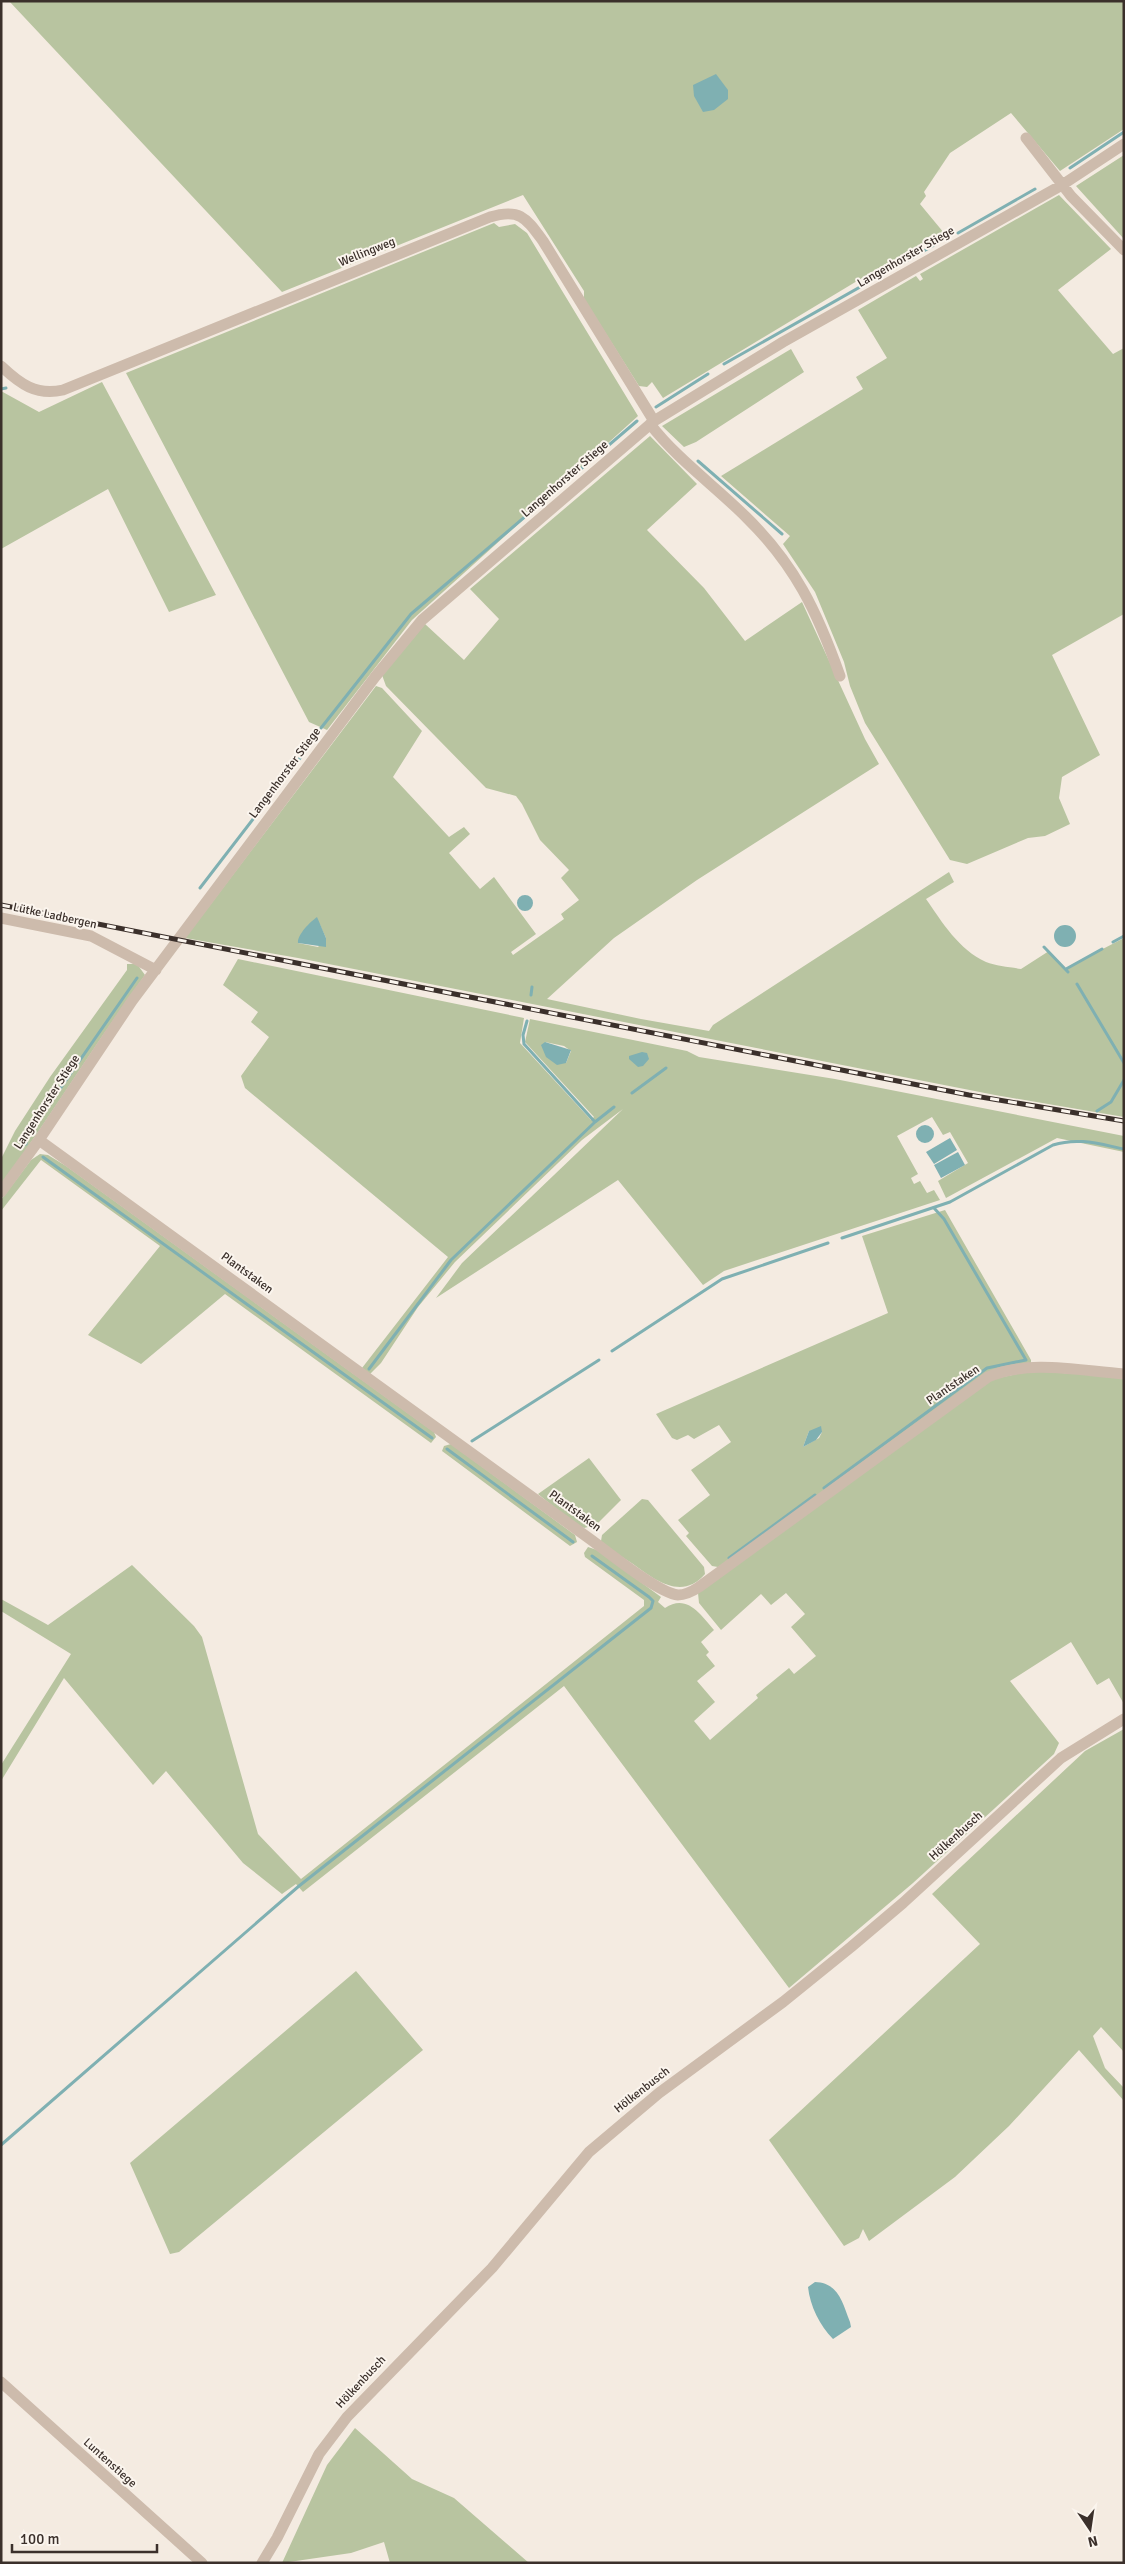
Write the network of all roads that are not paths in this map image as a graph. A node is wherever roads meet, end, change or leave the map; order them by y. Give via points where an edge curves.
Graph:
1 (1026, 138) dead end
2 (1124, 144) edge
3 (1062, 185) junction
4 (1124, 250) edge
5 (1, 366) edge
6 (652, 422) junction
7 (840, 676) dead end
8 (1, 918) edge
9 (156, 970) junction
10 (39, 1140) junction
11 (1, 1192) edge
12 (1124, 1374) edge
13 (1124, 1719) edge
14 (1, 2382) edge
15 (202, 2563) edge
16 (262, 2563) edge

1 - 3 street
2 - 3 street, Langenhorster Stiege
3 - 4 street
3 - 6 street, Langenhorster Stiege via 783,342
5 - 6 street, Wellingweg via 30,389 42,392 62,390 490,217 512,213 529,222 543,241
6 - 7 street via 781,556 816,612
6 - 9 street, Langenhorster Stiege via 414,629 216,886
8 - 9 street, Lütke Ladbergen via 91,936
9 - 10 street, Langenhorster Stiege via 111,1029
10 - 11 street, Langenhorster Stiege
10 - 12 street, Plantstaken via 590,1539 653,1583 677,1595 699,1586 988,1377 1030,1368
13 - 16 street, Hölkenbusch via 1068,1752 866,1934 783,2002 653,2098 589,2152 492,2268 347,2417 309,2472
14 - 15 street, Luntenstiege

